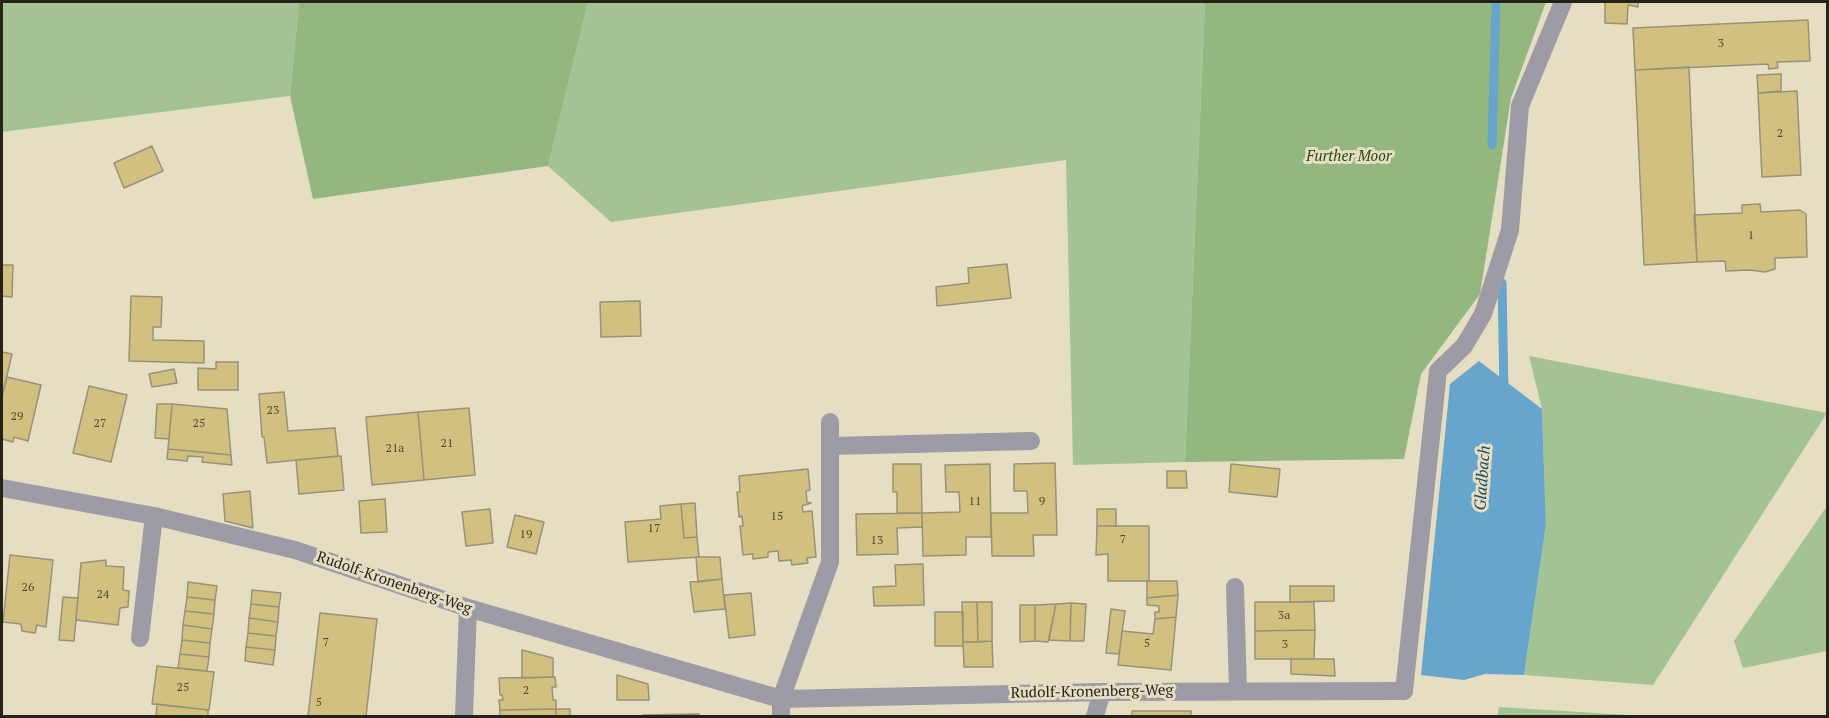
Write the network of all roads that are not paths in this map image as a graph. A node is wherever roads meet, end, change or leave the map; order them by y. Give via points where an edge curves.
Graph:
1 (1563, 2) edge
2 (831, 422) dead end
3 (1031, 441) dead end
4 (831, 446) junction
5 (2, 488) edge
6 (154, 516) junction
7 (1235, 587) dead end
8 (468, 608) junction
9 (140, 638) dead end
10 (1238, 690) junction
11 (1102, 692) junction
12 (781, 708) edge
13 (464, 717) edge
14 (1095, 717) edge

1 - 10 street, Rudolf-Kronenberg-Weg via 1521,106 1510,230 1483,314 1464,346 1438,371 1404,691
2 - 4 street
3 - 4 street
4 - 12 street via 830,562
5 - 6 street, Rudolf-Kronenberg-Weg
6 - 8 street, Rudolf-Kronenberg-Weg via 295,550
6 - 9 street
7 - 10 street
8 - 12 street, Rudolf-Kronenberg-Weg
8 - 13 street
10 - 11 street, Rudolf-Kronenberg-Weg
11 - 12 street, Rudolf-Kronenberg-Weg
11 - 14 street

